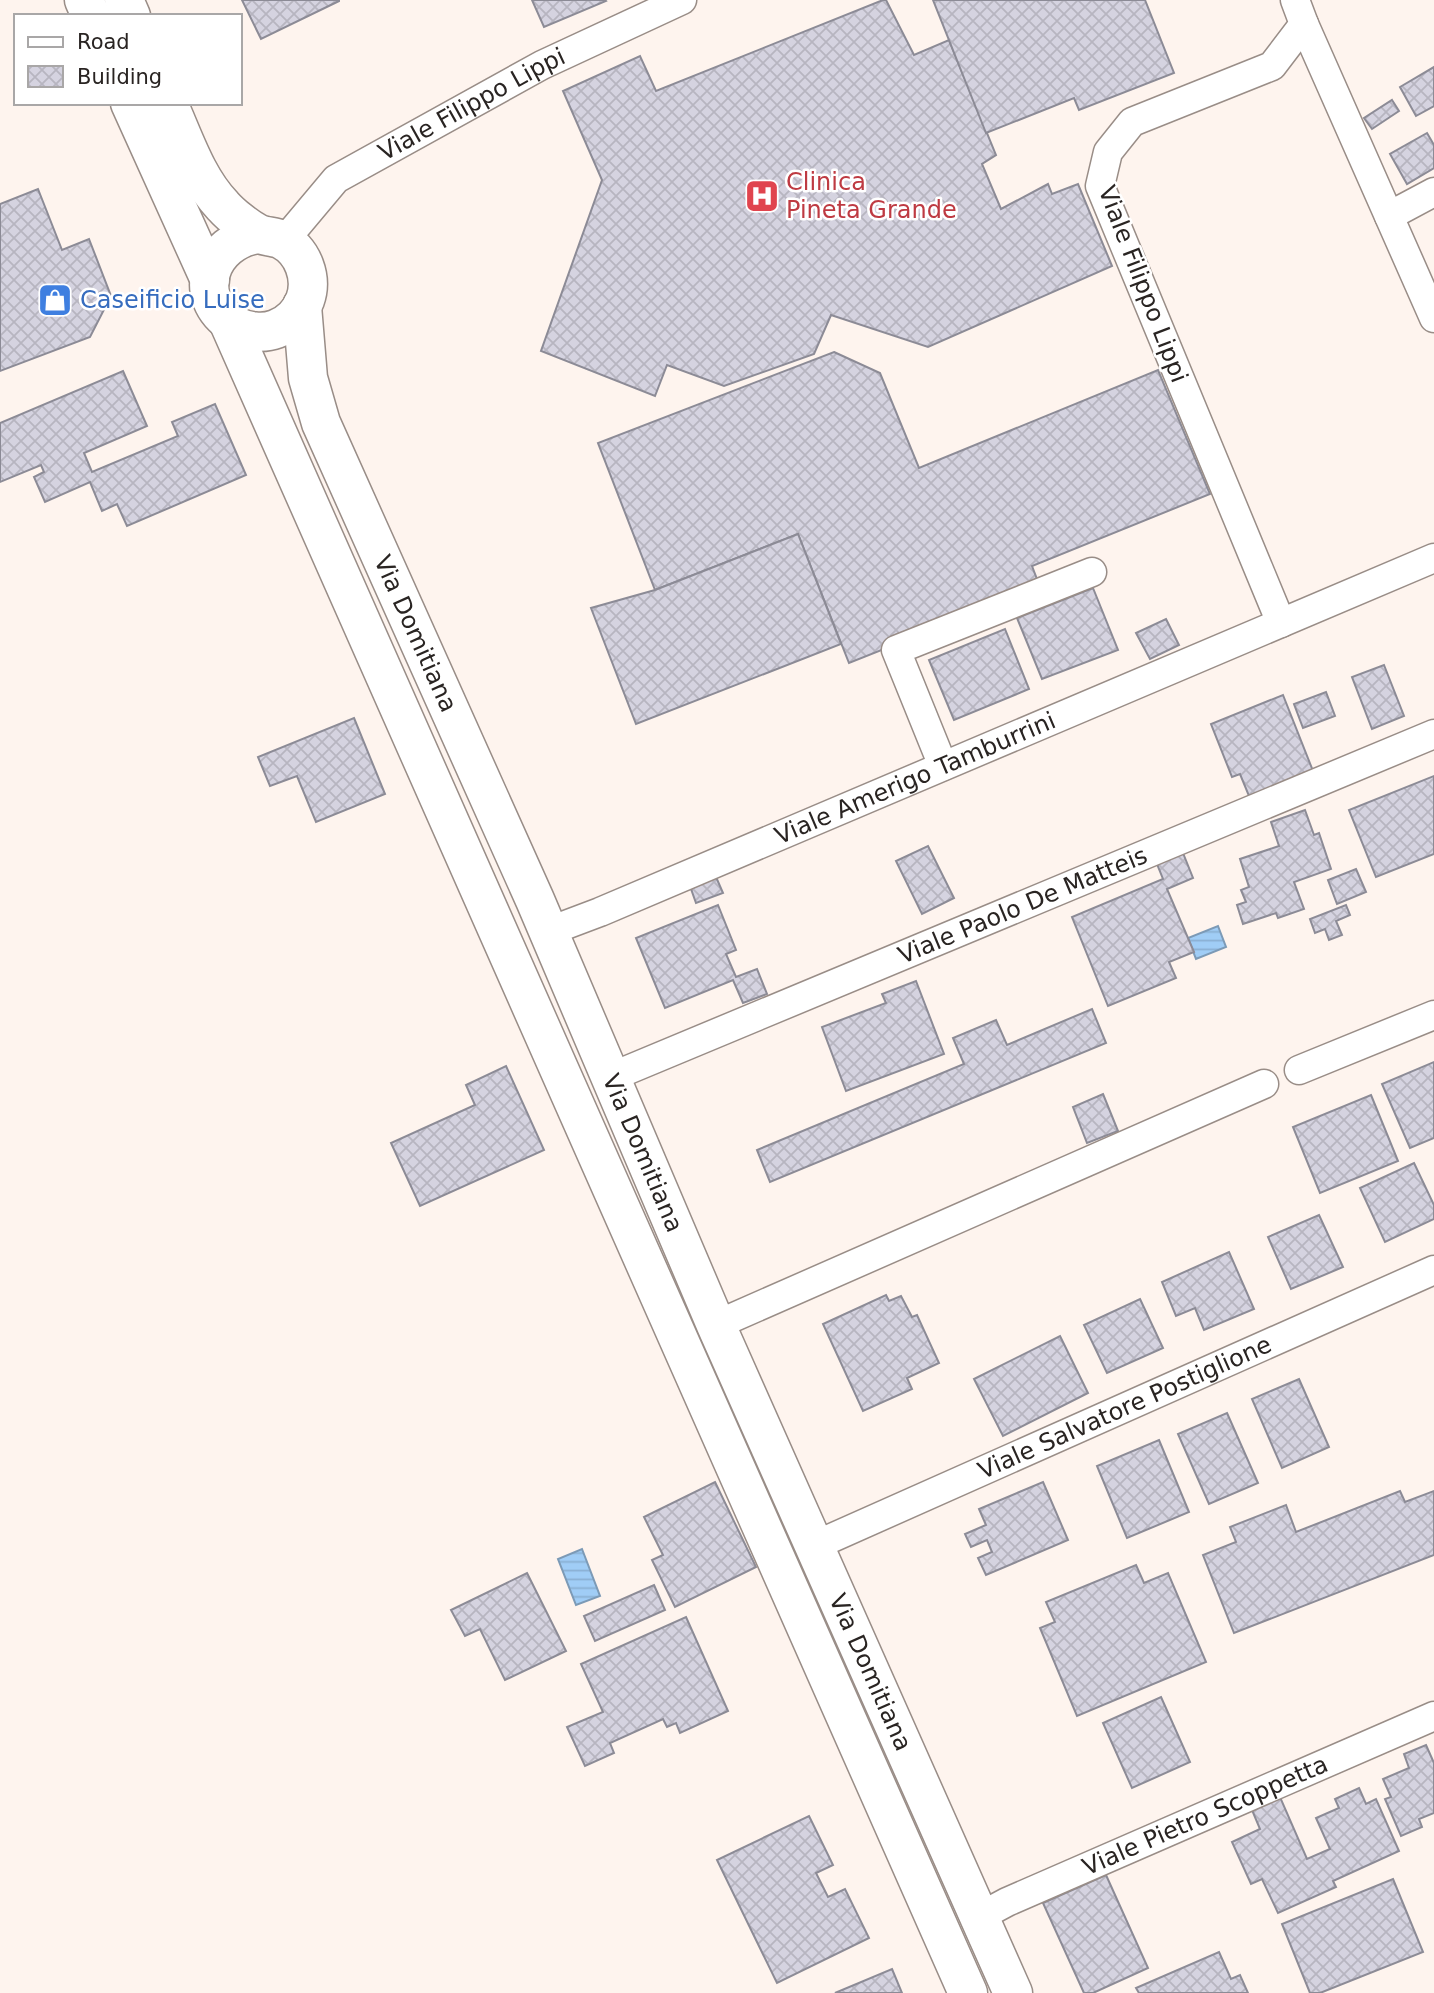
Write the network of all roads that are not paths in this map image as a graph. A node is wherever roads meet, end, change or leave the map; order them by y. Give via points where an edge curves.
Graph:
1 (682, 0) edge
2 (1299, 12) edge
3 (131, 105) edge
4 (170, 105) edge
5 (1434, 192) edge
6 (1389, 216) junction
7 (271, 237) junction
8 (209, 280) junction
9 (302, 306) junction
10 (1434, 318) edge
11 (228, 321) junction
12 (1434, 558) edge
13 (1092, 572) dead end
14 (1281, 623) junction
15 (1434, 734) edge
16 (943, 766) junction
17 (547, 932) junction
18 (1434, 1016) edge
19 (1299, 1070) dead end
20 (611, 1077) junction
21 (1264, 1084) dead end
22 (1434, 1270) edge
23 (716, 1325) junction
24 (816, 1545) junction
25 (1434, 1716) edge
26 (979, 1917) junction
27 (968, 1993) edge
28 (1013, 1993) edge

1 - 7 street, Viale Filippo Lippi via 542,65 336,179
2 - 6 street
2 - 14 street, Viale Filippo Lippi via 1272,66 1132,122 1108,152 1100,186
3 - 8 main road
4 - 7 main road via 196,168 223,207
5 - 6 street
6 - 10 street
7 - 8 main road via 244,236 225,248 212,265
7 - 9 main road via 294,249 306,270
8 - 11 main road via 214,302
9 - 11 main road via 274,329 250,331
9 - 17 main road, Via Domitiana via 308,378 321,423
11 - 27 main road, Via Domitiana
12 - 14 street, Viale Amerigo Tamburrini
13 - 16 street via 896,650
14 - 16 street, Viale Amerigo Tamburrini
15 - 20 street, Viale Paolo De Matteis
16 - 17 street, Viale Amerigo Tamburrini
17 - 20 main road, Via Domitiana
18 - 19 street
20 - 23 main road, Via Domitiana
21 - 23 street
22 - 24 street, Viale Salvatore Postiglione
23 - 24 main road, Via Domitiana
24 - 26 main road, Via Domitiana
25 - 26 street, Viale Pietro Scoppetta
26 - 28 main road, Via Domitiana

